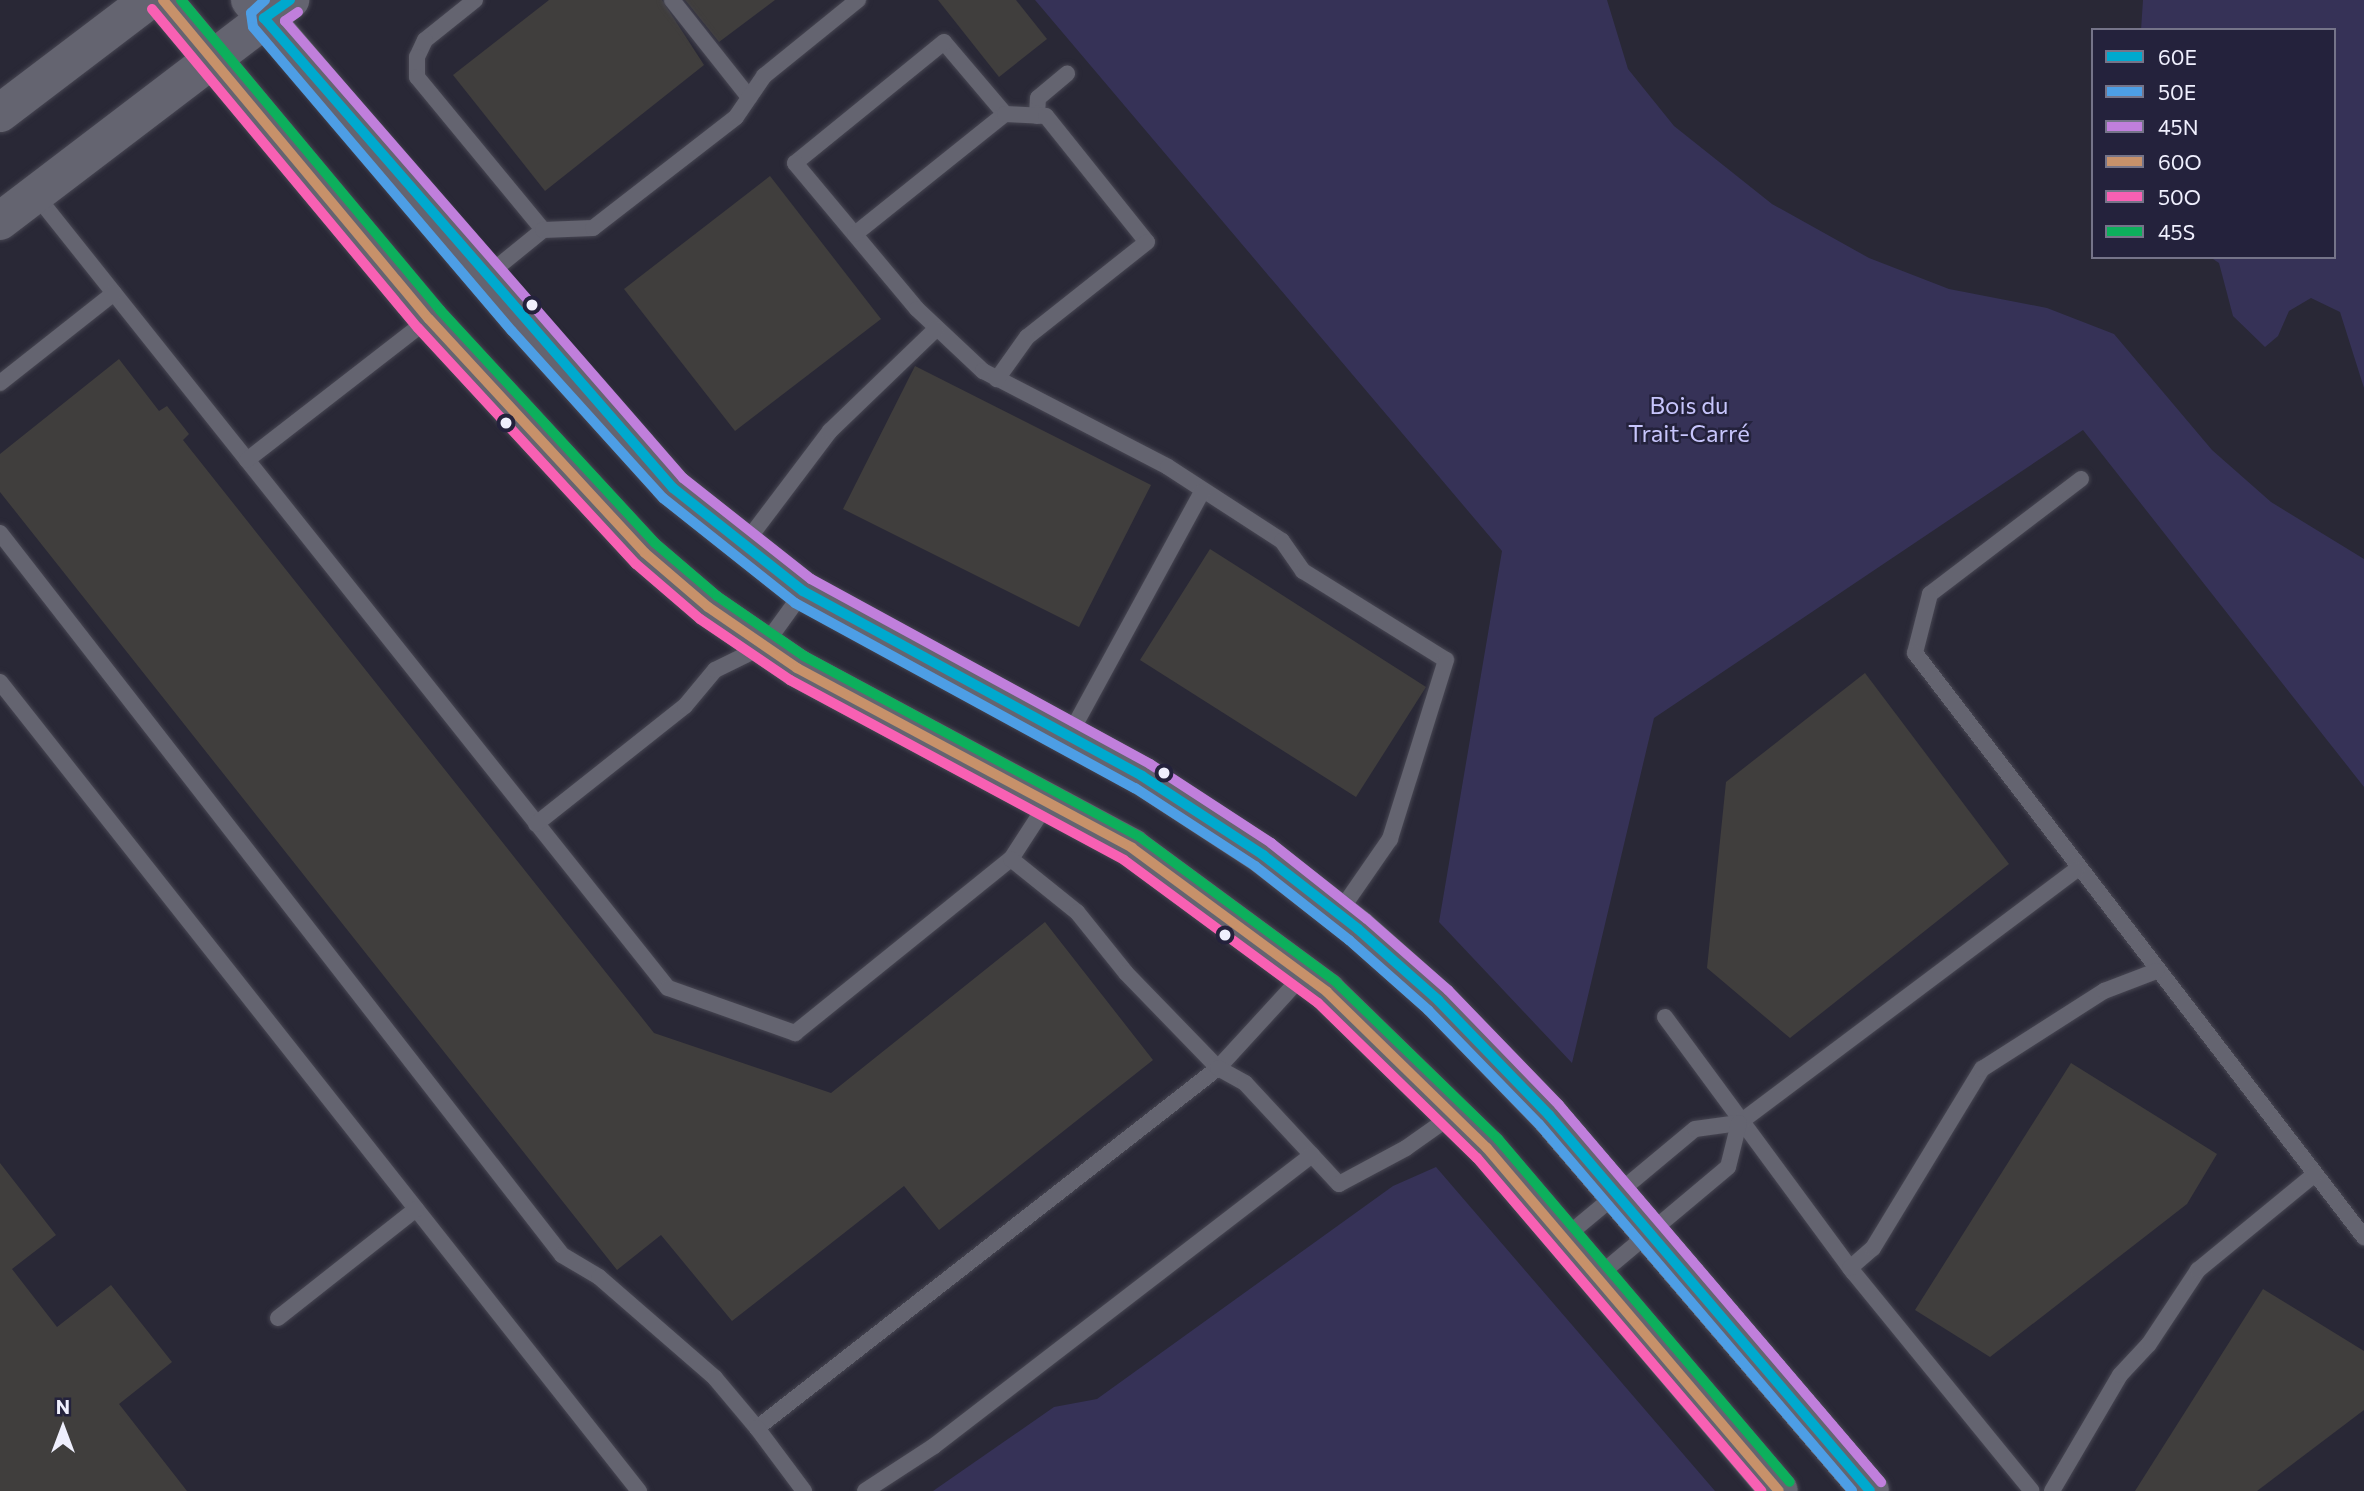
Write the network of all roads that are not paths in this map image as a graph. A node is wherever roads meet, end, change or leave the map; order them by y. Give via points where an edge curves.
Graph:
1 (149, 0) edge
2 (163, 0) edge
3 (475, 0) edge
4 (672, 0) edge
5 (858, 0) edge
6 (268, 6) edge
7 (211, 60) junction
8 (1068, 74) dead end
9 (750, 97) junction
10 (0, 113) edge
11 (1005, 114) junction
12 (1037, 116) junction
13 (35, 194) junction
14 (0, 221) edge
15 (543, 230) junction
16 (855, 234) junction
17 (485, 277) junction
18 (114, 293) junction
19 (429, 319) junction
20 (936, 329) junction
21 (997, 379) junction
22 (0, 383) edge
23 (247, 460) junction
24 (2081, 478) dead end
25 (1202, 492) junction
26 (0, 533) edge
27 (743, 547) junction
28 (803, 591) junction
29 (764, 646) junction
30 (0, 682) edge
31 (1070, 734) junction
32 (1049, 800) junction
33 (536, 824) junction
34 (1011, 859) junction
35 (2076, 870) junction
36 (1338, 914) junction
37 (2156, 971) junction
38 (1304, 974) junction
39 (1665, 1017) dead end
40 (1219, 1068) junction
41 (1455, 1114) junction
42 (1739, 1123) junction
43 (1312, 1155) junction
44 (2315, 1174) junction
45 (1616, 1193) junction
46 (416, 1209) junction
47 (1649, 1231) junction
48 (2364, 1237) edge
49 (1564, 1238) junction
50 (1850, 1268) junction
51 (1597, 1277) junction
52 (278, 1318) dead end
53 (757, 1428) junction
54 (639, 1491) edge
55 (804, 1491) edge
56 (865, 1491) edge
57 (1779, 1491) edge
58 (1870, 1491) edge
59 (2032, 1491) edge
60 (2052, 1491) edge

1 - 10 street
2 - 7 street
3 - 15 lane via 425,40 417,57 417,77
4 - 9 lane
5 - 9 lane via 764,76
6 - 7 street
6 - 17 street
7 - 13 street
7 - 19 street
8 - 12 lane via 1038,98
9 - 15 lane via 736,117 593,228
11 - 12 lane
11 - 16 lane
11 - 16 lane via 944,41 795,163
12 - 21 lane via 1046,116 1147,242 1027,337
13 - 14 street
13 - 18 lane
15 - 17 lane
16 - 20 lane
17 - 27 street via 673,488
18 - 22 lane
18 - 23 lane
19 - 23 lane
19 - 29 street via 624,533 708,607
20 - 21 lane
20 - 27 lane via 830,432
21 - 25 lane via 1168,467
23 - 33 lane
24 - 35 lane via 1930,594 1913,647
25 - 31 lane
25 - 36 lane via 1282,541 1303,571 1446,660 1390,839
26 - 53 lane via 562,1255 599,1277 715,1378
27 - 28 street
28 - 29 lane
28 - 31 street via 894,645
29 - 32 street via 883,716
29 - 33 lane via 715,670 685,706
30 - 46 lane
31 - 36 street via 1220,825
32 - 34 lane
32 - 38 street via 1175,877
33 - 34 lane via 668,988 795,1033
34 - 40 lane via 1077,912 1126,973
35 - 37 lane
35 - 42 lane
36 - 45 street via 1463,1025
37 - 44 lane
37 - 50 lane via 2104,991 1982,1069 1873,1248
38 - 40 lane
38 - 41 street
39 - 42 lane
40 - 43 lane via 1245,1083
40 - 53 lane
41 - 43 lane via 1406,1148 1339,1184
41 - 49 street
42 - 45 lane via 1695,1129
42 - 47 lane via 1728,1167
42 - 50 lane
43 - 56 lane via 934,1447
44 - 48 lane
44 - 60 lane via 2198,1270 2149,1344 2120,1375
45 - 47 street
45 - 49 lane
46 - 52 lane
46 - 54 lane
47 - 51 lane
47 - 58 street
49 - 51 street
50 - 59 lane
51 - 57 street
53 - 55 lane

